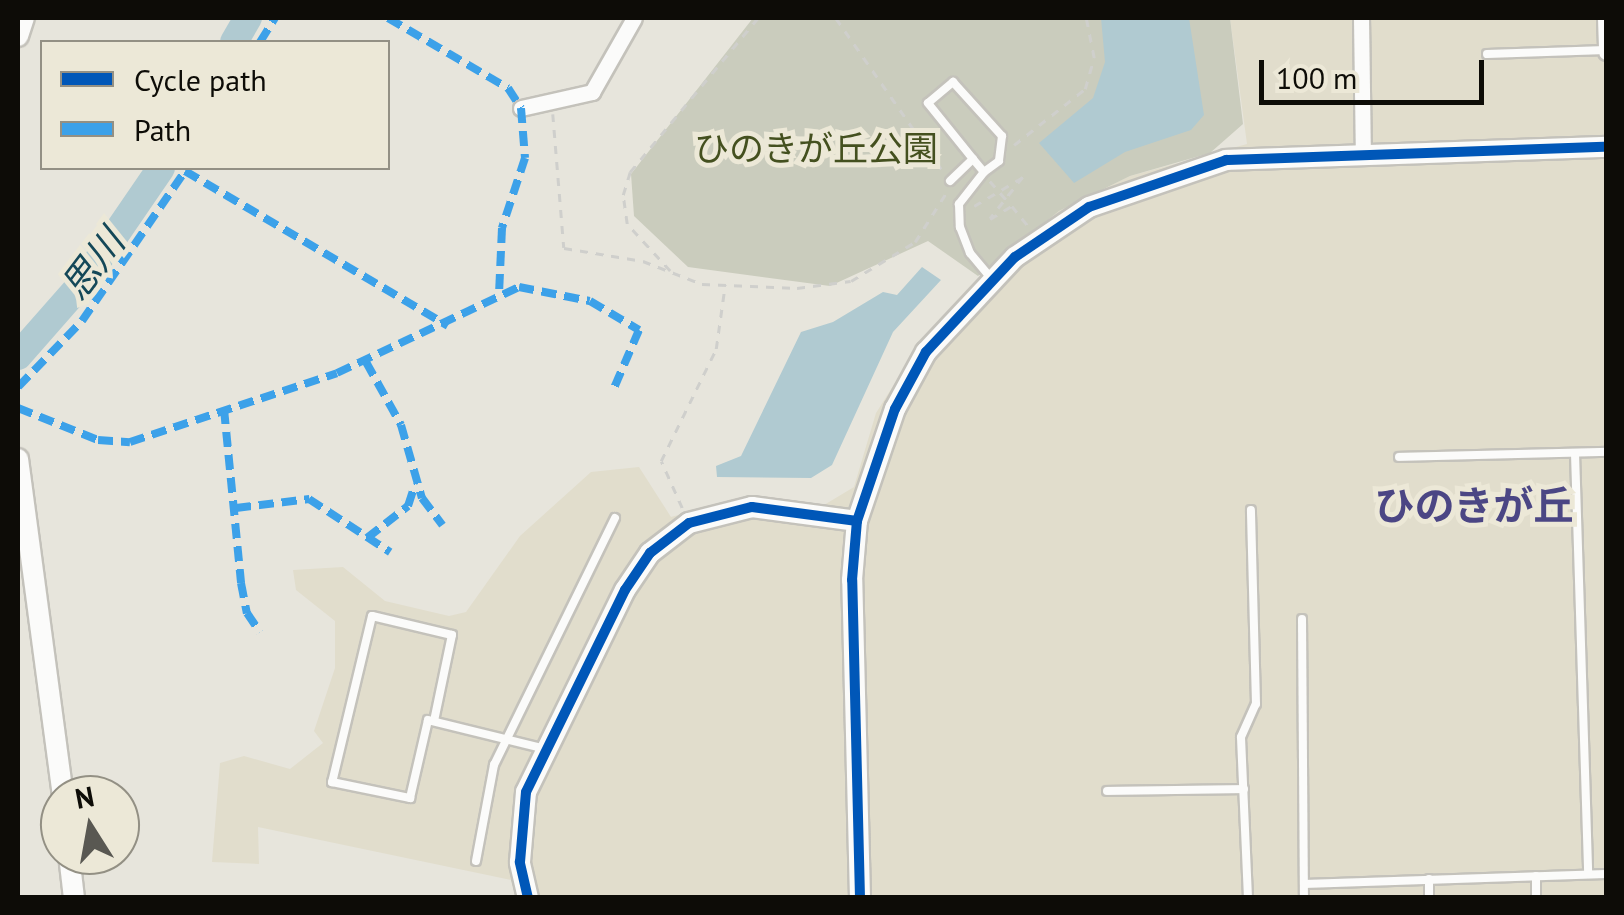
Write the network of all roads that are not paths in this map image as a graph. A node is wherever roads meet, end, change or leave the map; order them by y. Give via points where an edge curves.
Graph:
1 (24, 18) edge
2 (634, 18) edge
3 (1361, 18) edge
4 (1606, 18) edge
5 (18, 36) edge
6 (1606, 51) edge
7 (1486, 54) dead end
8 (521, 108) dead end
9 (1606, 147) edge
10 (1363, 155) junction
11 (973, 159) junction
12 (984, 172) junction
13 (950, 181) road end
14 (993, 280) junction
15 (1606, 452) edge
16 (1576, 453) junction
17 (1399, 457) dead end
18 (18, 459) edge
19 (1251, 510) dead end
20 (615, 518) dead end
21 (857, 520) junction
22 (1302, 618) dead end
23 (434, 722) junction
24 (506, 738) junction
25 (546, 749) junction
26 (59, 775) edge
27 (1244, 788) junction
28 (1106, 790) dead end
29 (476, 861) dead end
30 (1588, 874) junction
31 (1606, 874) edge
32 (1536, 876) junction
33 (1429, 880) junction
34 (1304, 884) junction
35 (528, 898) edge
36 (860, 898) edge
37 (1248, 898) edge
38 (1304, 898) edge
39 (1429, 898) edge
40 (1536, 898) edge

1 - 5 street
2 - 8 street via 592,92
3 - 10 street
4 - 6 street
6 - 7 lane
9 - 10 street
10 - 14 street via 1226,160 1160,179 1089,207
11 - 12 lane
11 - 12 lane via 928,103 953,82 1002,136 999,161
11 - 13 lane
12 - 14 lane via 959,204 960,227 970,253
14 - 21 street via 926,352 895,408
15 - 16 lane
16 - 17 lane
16 - 30 lane
18 - 26 street
19 - 27 lane via 1256,704 1241,736
20 - 24 lane
21 - 25 street via 752,506 689,523 635,571
21 - 36 street via 852,580
22 - 34 lane
23 - 23 lane via 428,720 410,798 332,782 372,616 452,635
23 - 24 lane
24 - 25 lane
24 - 29 lane
25 - 35 street via 526,792 520,833
27 - 28 lane
27 - 37 lane
30 - 31 lane
30 - 32 lane
32 - 33 lane
32 - 40 lane
33 - 34 lane
33 - 39 lane
34 - 38 lane

